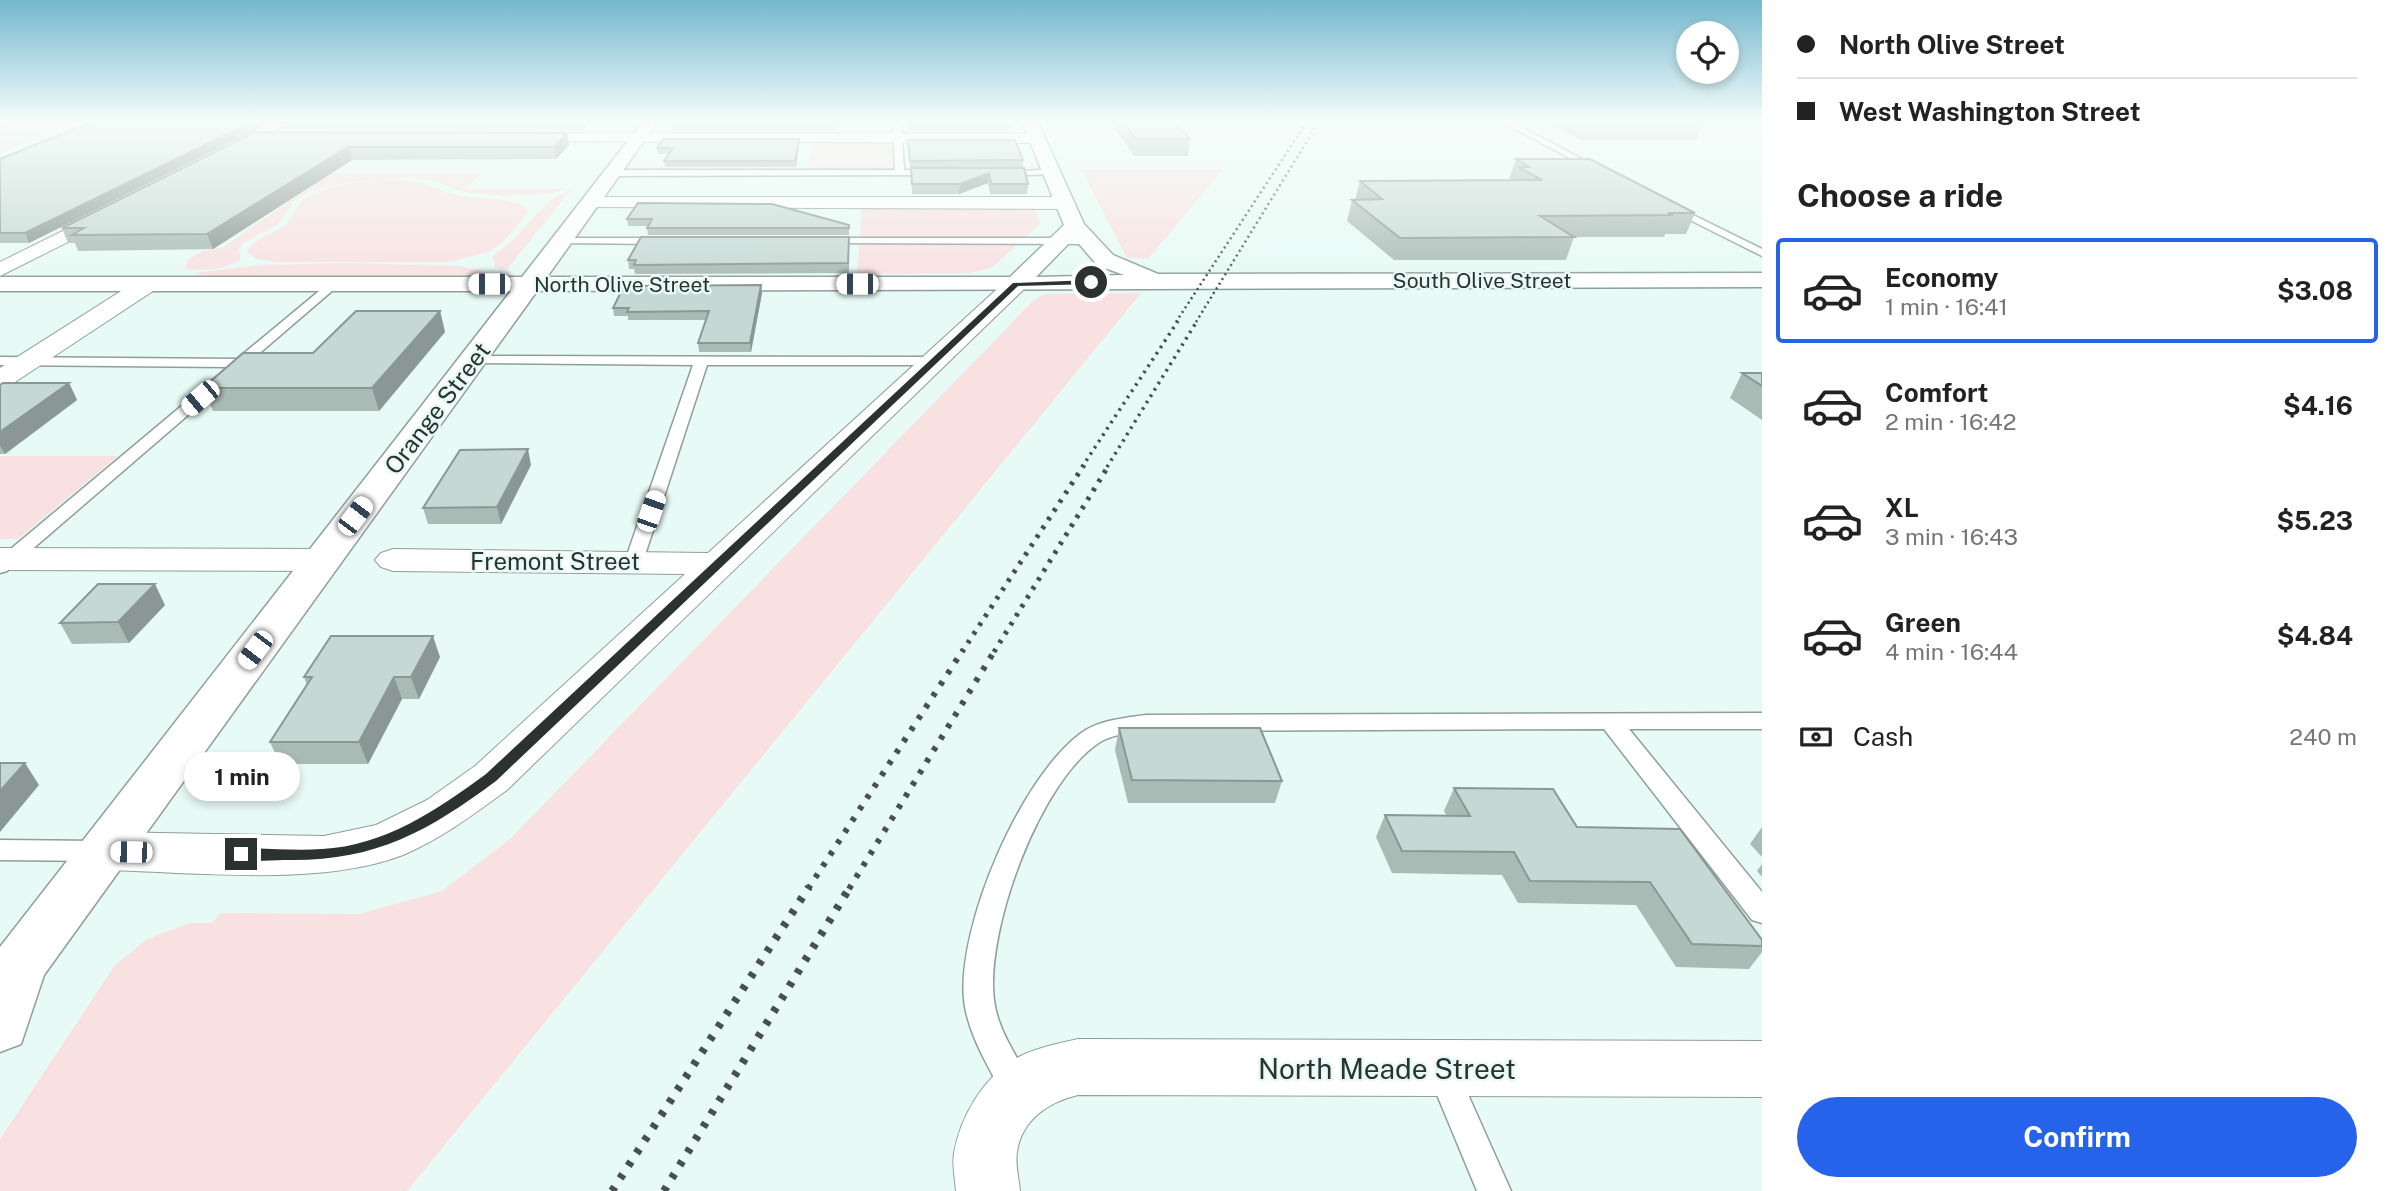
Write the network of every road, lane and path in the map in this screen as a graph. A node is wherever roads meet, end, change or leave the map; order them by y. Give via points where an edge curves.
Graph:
1 (611, 176) edge
2 (1054, 176) edge
3 (1653, 198) edge
4 (591, 203) junction
5 (1066, 203) junction
6 (121, 207) edge
7 (1076, 236) junction
8 (562, 241) junction
9 (674, 241) edge
10 (812, 241) edge
11 (1762, 253) edge
12 (0, 270) edge
13 (1762, 279) edge
14 (1166, 281) junction
15 (1201, 281) joint
16 (0, 284) edge
17 (148, 284) junction
18 (334, 284) junction
19 (530, 284) junction
20 (1016, 284) junction
21 (473, 360) junction
22 (0, 361) edge
23 (29, 361) junction
24 (934, 361) junction
25 (701, 362) junction
26 (242, 363) junction
27 (0, 380) edge
28 (322, 560) junction
29 (393, 560) dead end
30 (3, 561) edge
31 (634, 561) junction
32 (716, 564) junction
33 (1762, 721) edge
34 (1611, 722) junction
35 (0, 850) edge
36 (105, 851) junction
37 (1762, 912) edge
38 (9, 973) edge
39 (0, 1025) edge
40 (1441, 1069) junction
41 (1762, 1069) edge
42 (1018, 1091) junction
43 (988, 1191) edge
44 (1494, 1191) edge

1 - 4 street, Orange Street
2 - 5 street
3 - 11 lane
4 - 5 street
4 - 8 street, Orange Street
5 - 7 street
6 - 12 street
7 - 10 lane
7 - 14 street via 1105,260
7 - 20 street
8 - 9 lane
8 - 19 street, Orange Street
13 - 15 street, South Olive Street
14 - 15 street, North Olive Street
14 - 20 street, North Olive Street
16 - 17 street, North Olive Street
17 - 18 street, North Olive Street
17 - 23 street
18 - 19 street, North Olive Street
18 - 26 lane
19 - 20 street, North Olive Street
19 - 21 street, Orange Street
20 - 24 street
21 - 25 lane
21 - 28 street, Orange Street
22 - 23 lane
23 - 26 lane
23 - 27 street
24 - 25 lane
24 - 32 street
25 - 31 lane
26 - 30 lane
28 - 30 street
28 - 36 street, Orange Street
29 - 31 street, Fremont Street
31 - 32 street, Fremont Street
32 - 36 street via 491,778 444,812 387,841 324,855
33 - 34 lane
34 - 37 lane
34 - 42 lane via 1146,723 1113,727 1088,739 1068,757 1024,827 998,887 979,958 983,1026
35 - 36 lane
36 - 38 street, Orange Street
38 - 39 street, Orange Street
40 - 41 street, North Meade Street
40 - 42 street, North Meade Street via 1077,1066 1038,1077
40 - 44 lane
42 - 43 street via 997,1119 985,1153

